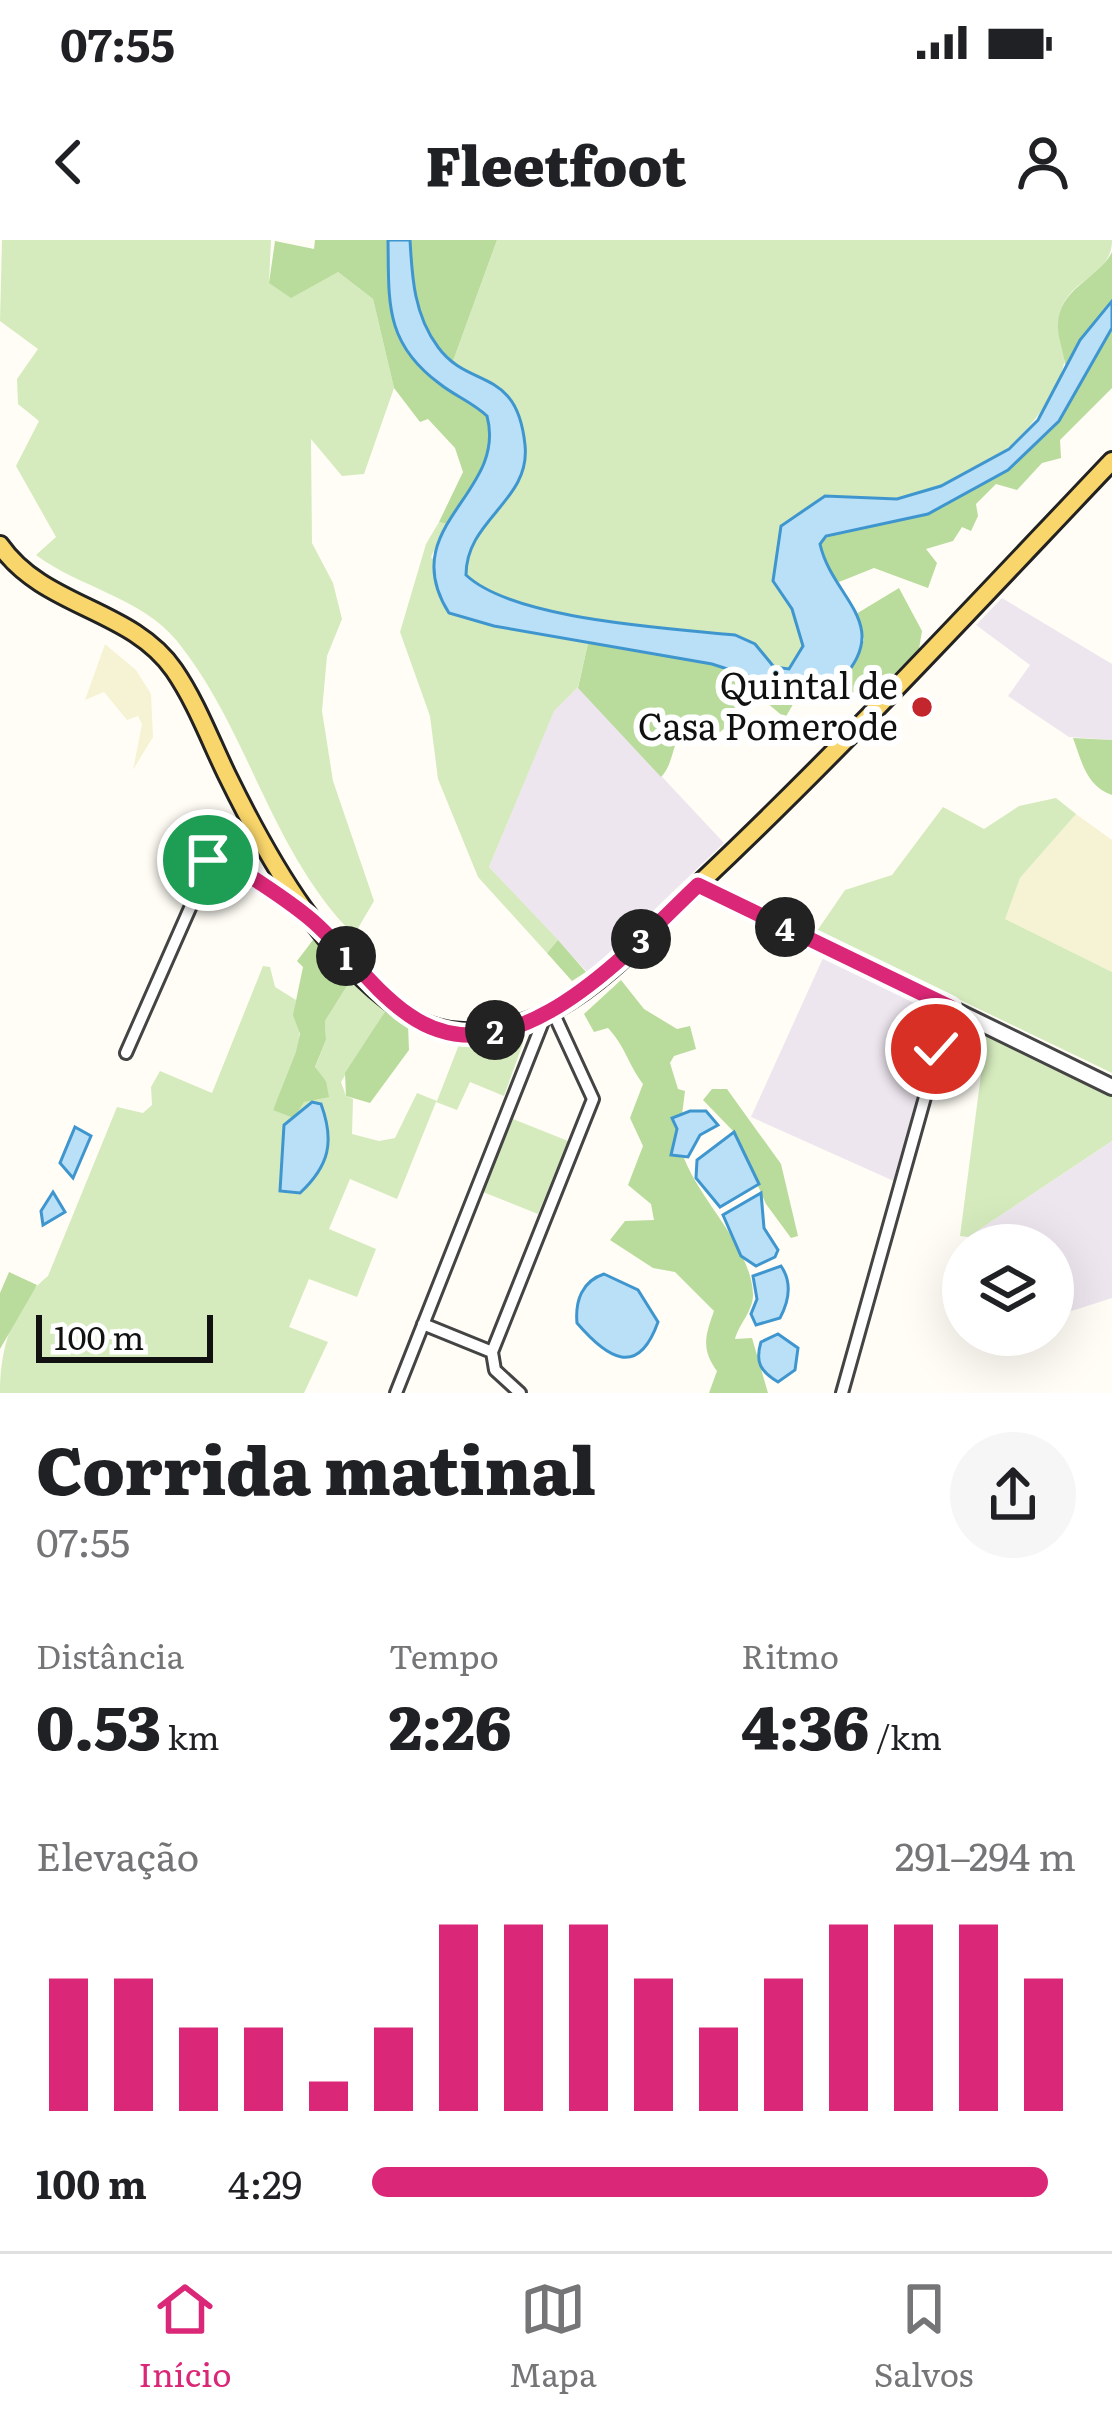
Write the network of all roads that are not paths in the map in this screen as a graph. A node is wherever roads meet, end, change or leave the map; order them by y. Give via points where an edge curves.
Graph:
1 (1112, 460) edge
2 (0, 545) edge
3 (698, 885) junction
4 (314, 922) junction
5 (950, 1007) junction
6 (549, 1012) junction
7 (126, 1053) dead end
8 (1112, 1087) edge
9 (423, 1324) junction
10 (493, 1352) junction
11 (396, 1393) edge
12 (520, 1393) edge
13 (842, 1393) edge

1 - 3 main road via 855,733
2 - 4 main road via 40,586 119,624 164,658 261,844
3 - 5 street
3 - 6 main road via 604,975
4 - 6 main road via 421,1022 479,1032
4 - 7 street via 212,856
5 - 8 street
5 - 13 street
6 - 9 street
6 - 10 street via 593,1099
9 - 10 street
9 - 11 street
10 - 12 street via 495,1370

